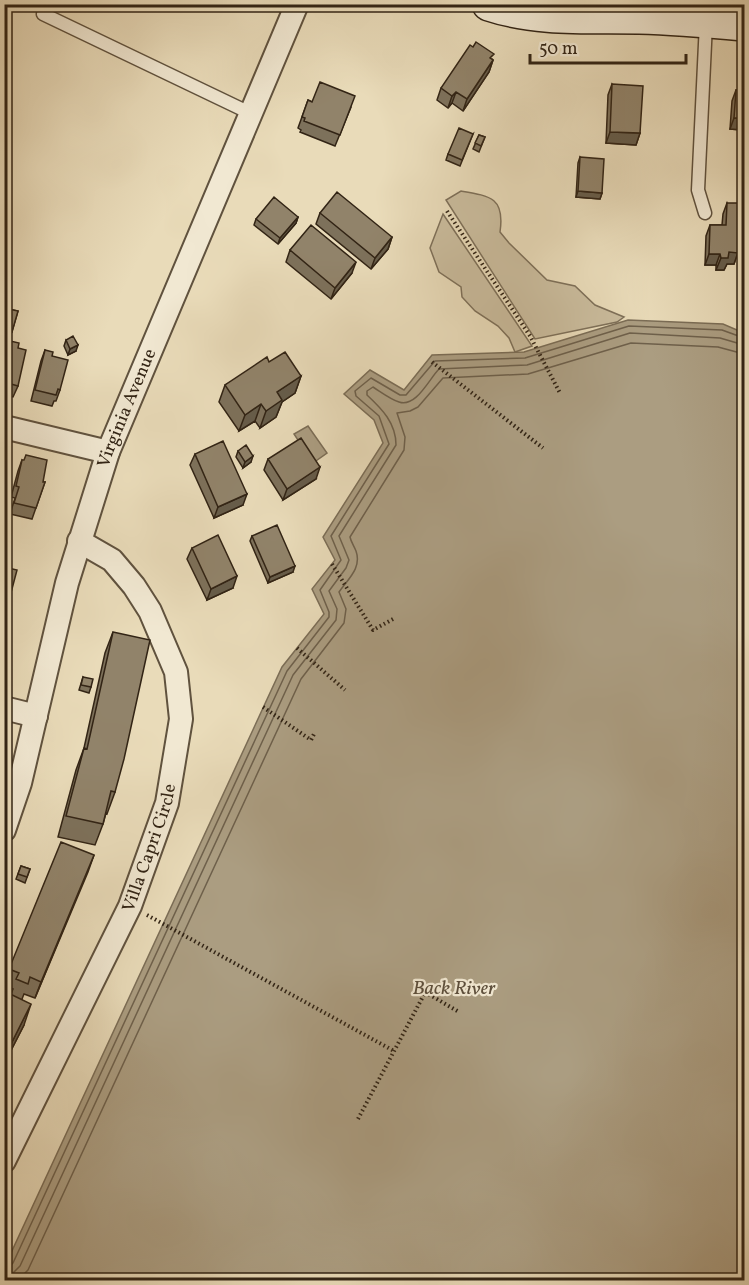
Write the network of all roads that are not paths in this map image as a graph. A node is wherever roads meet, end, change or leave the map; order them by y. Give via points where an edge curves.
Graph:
1 (297, 4) edge
2 (489, 4) edge
3 (642, 11) edge
4 (43, 14) dead end
5 (706, 21) junction
6 (744, 24) edge
7 (252, 114) junction
8 (705, 213) dead end
9 (4, 427) edge
10 (108, 452) junction
11 (79, 541) junction
12 (4, 708) edge
13 (36, 716) junction
14 (4, 830) edge
15 (4, 1161) edge

1 - 7 street, Virginia Avenue
2 - 3 street via 506,10 598,17
3 - 5 street
4 - 7 lane
5 - 6 street
5 - 8 lane via 698,190
7 - 10 street, Virginia Avenue
9 - 10 street
10 - 11 street, Virginia Avenue
11 - 13 street, Virginia Avenue
11 - 15 street, Villa Capri Circle via 112,560 150,611 176,672 181,719 167,803 130,906
12 - 13 street
13 - 14 street, Virginia Avenue

